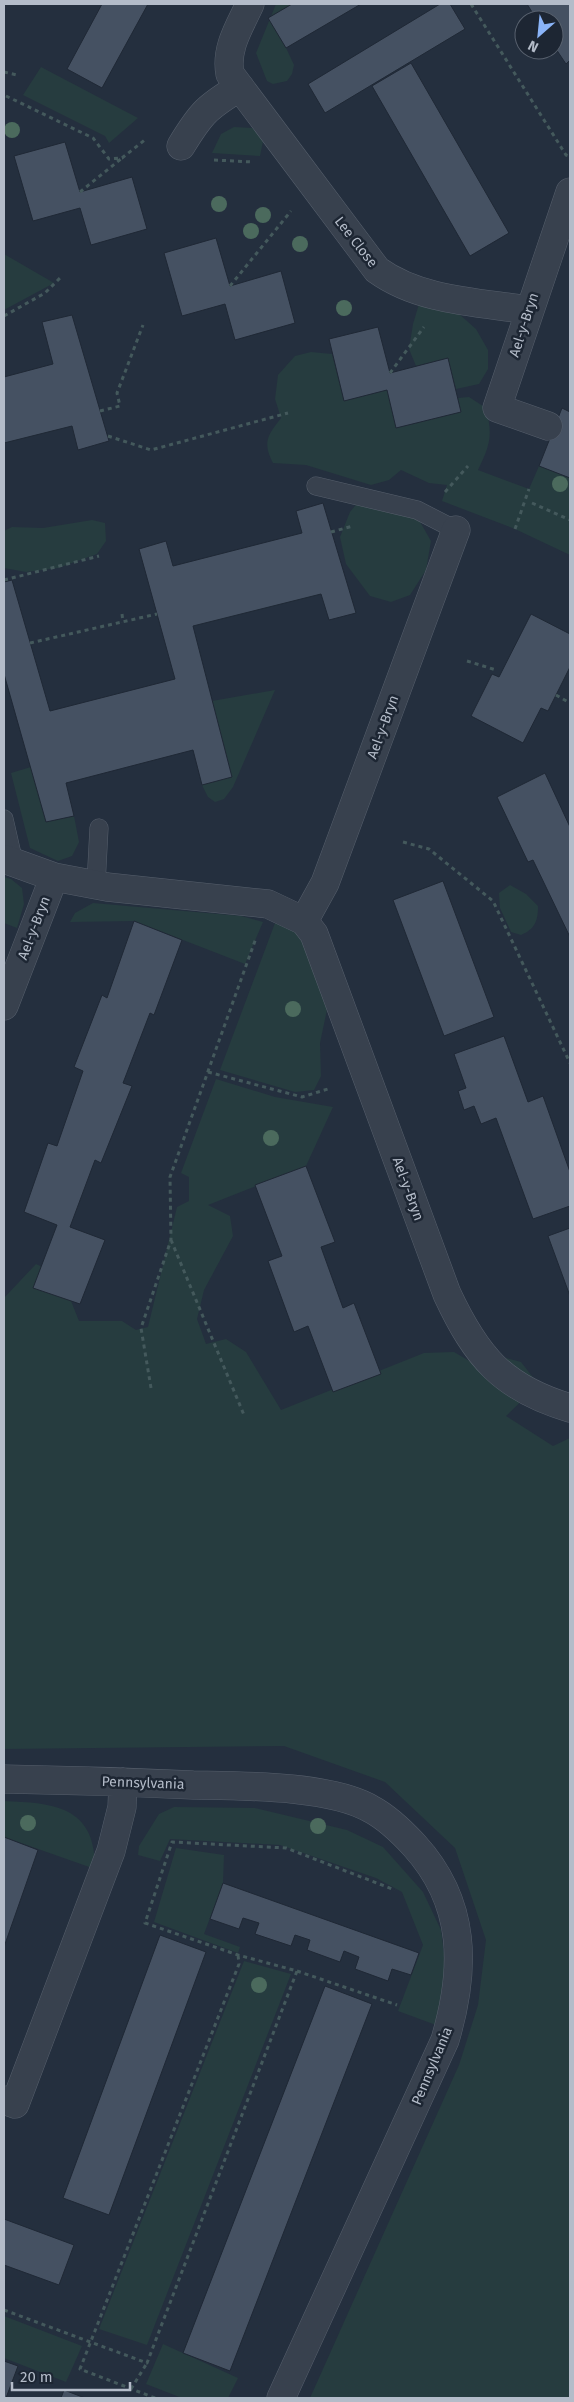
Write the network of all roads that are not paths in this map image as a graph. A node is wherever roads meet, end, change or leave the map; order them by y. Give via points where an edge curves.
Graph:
1 (250, 4) edge
2 (240, 87) junction
3 (181, 146) dead end
4 (570, 192) edge
5 (529, 310) junction
6 (548, 426) dead end
7 (316, 486) dead end
8 (456, 530) joint
9 (4, 819) edge
10 (99, 828) dead end
11 (9, 861) edge
12 (54, 877) junction
13 (96, 885) junction
14 (304, 921) junction
15 (4, 1006) edge
16 (570, 1408) edge
17 (4, 1779) edge
18 (123, 1782) junction
19 (4, 2100) edge
20 (281, 2398) edge

1 - 2 street, Lee Close via 234,38 228,63 230,74
2 - 3 street via 208,107
2 - 5 street, Lee Close via 377,270 395,282 421,292
4 - 5 street, Ael-y-Bryn
5 - 6 street, Ael-y-Bryn via 497,408
7 - 8 lane via 417,510
8 - 14 street, Ael-y-Bryn via 325,883
9 - 11 lane
10 - 13 lane
11 - 12 street
12 - 13 street
12 - 15 street, Ael-y-Bryn
13 - 14 street via 268,904
14 - 16 street, Ael-y-Bryn via 314,934 447,1294 464,1331 479,1352 512,1382 531,1394
17 - 18 street, Pennsylvania
18 - 19 street via 122,1807 111,1851 15,2104
18 - 20 street, Pennsylvania via 275,1788 339,1797 370,1808 400,1830 423,1855 441,1882 453,1911 459,1939 459,1976 445,2040

